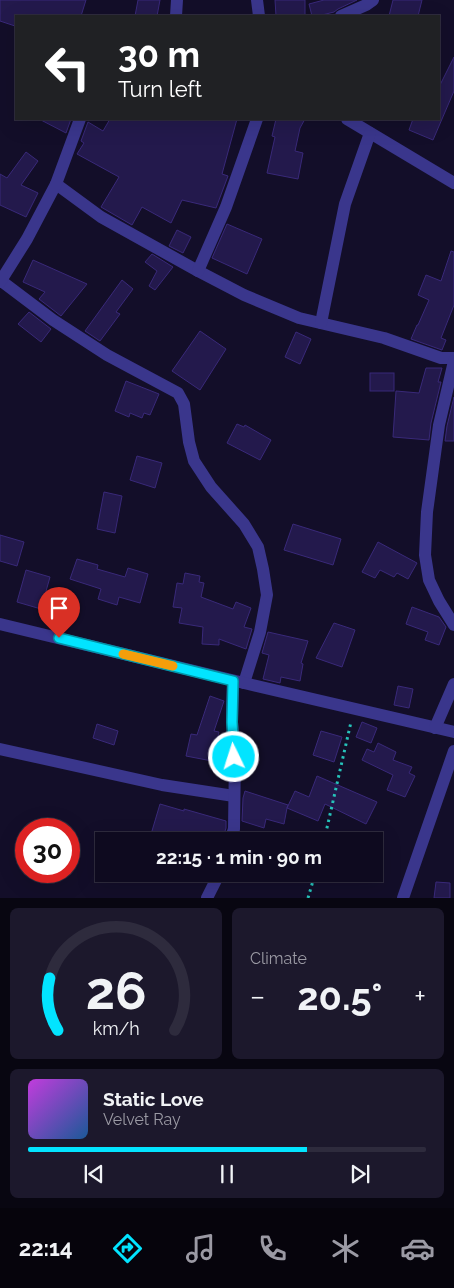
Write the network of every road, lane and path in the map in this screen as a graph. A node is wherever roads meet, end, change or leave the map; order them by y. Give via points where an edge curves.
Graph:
1 (177, 0) edge
2 (257, 0) edge
3 (372, 0) edge
4 (176, 15) edge
5 (259, 15) edge
6 (343, 15) edge
7 (80, 120) edge
8 (256, 120) edge
9 (349, 120) edge
10 (370, 133) junction
11 (454, 183) edge
12 (56, 184) junction
13 (198, 272) junction
14 (0, 281) edge
15 (321, 323) junction
16 (454, 360) edge
17 (0, 624) edge
18 (454, 625) edge
19 (239, 682) junction
20 (454, 684) edge
21 (354, 709) junction
22 (435, 728) junction
23 (454, 732) edge
24 (0, 750) edge
25 (454, 751) edge
26 (234, 796) junction
27 (233, 832) edge
28 (326, 832) edge
29 (215, 882) edge
30 (313, 882) edge
31 (207, 898) edge
32 (308, 898) edge
33 (403, 898) edge

1 - 4 street
2 - 5 street
3 - 6 street
7 - 12 street
8 - 13 street via 226,207
9 - 10 street
10 - 11 street
10 - 15 street via 346,204
12 - 13 street via 101,217
12 - 14 street
13 - 15 street via 299,318
14 - 19 street via 108,355 178,393 184,404 194,461 244,524 258,546 264,569 267,595 260,632
15 - 16 street
16 - 18 street via 439,425 427,512 425,555 429,580
17 - 19 street
19 - 21 street
19 - 26 street via 232,722
20 - 22 street
21 - 22 street
21 - 28 path
22 - 23 street
24 - 26 street via 162,785
25 - 33 street
26 - 27 street
29 - 31 street
30 - 32 path

